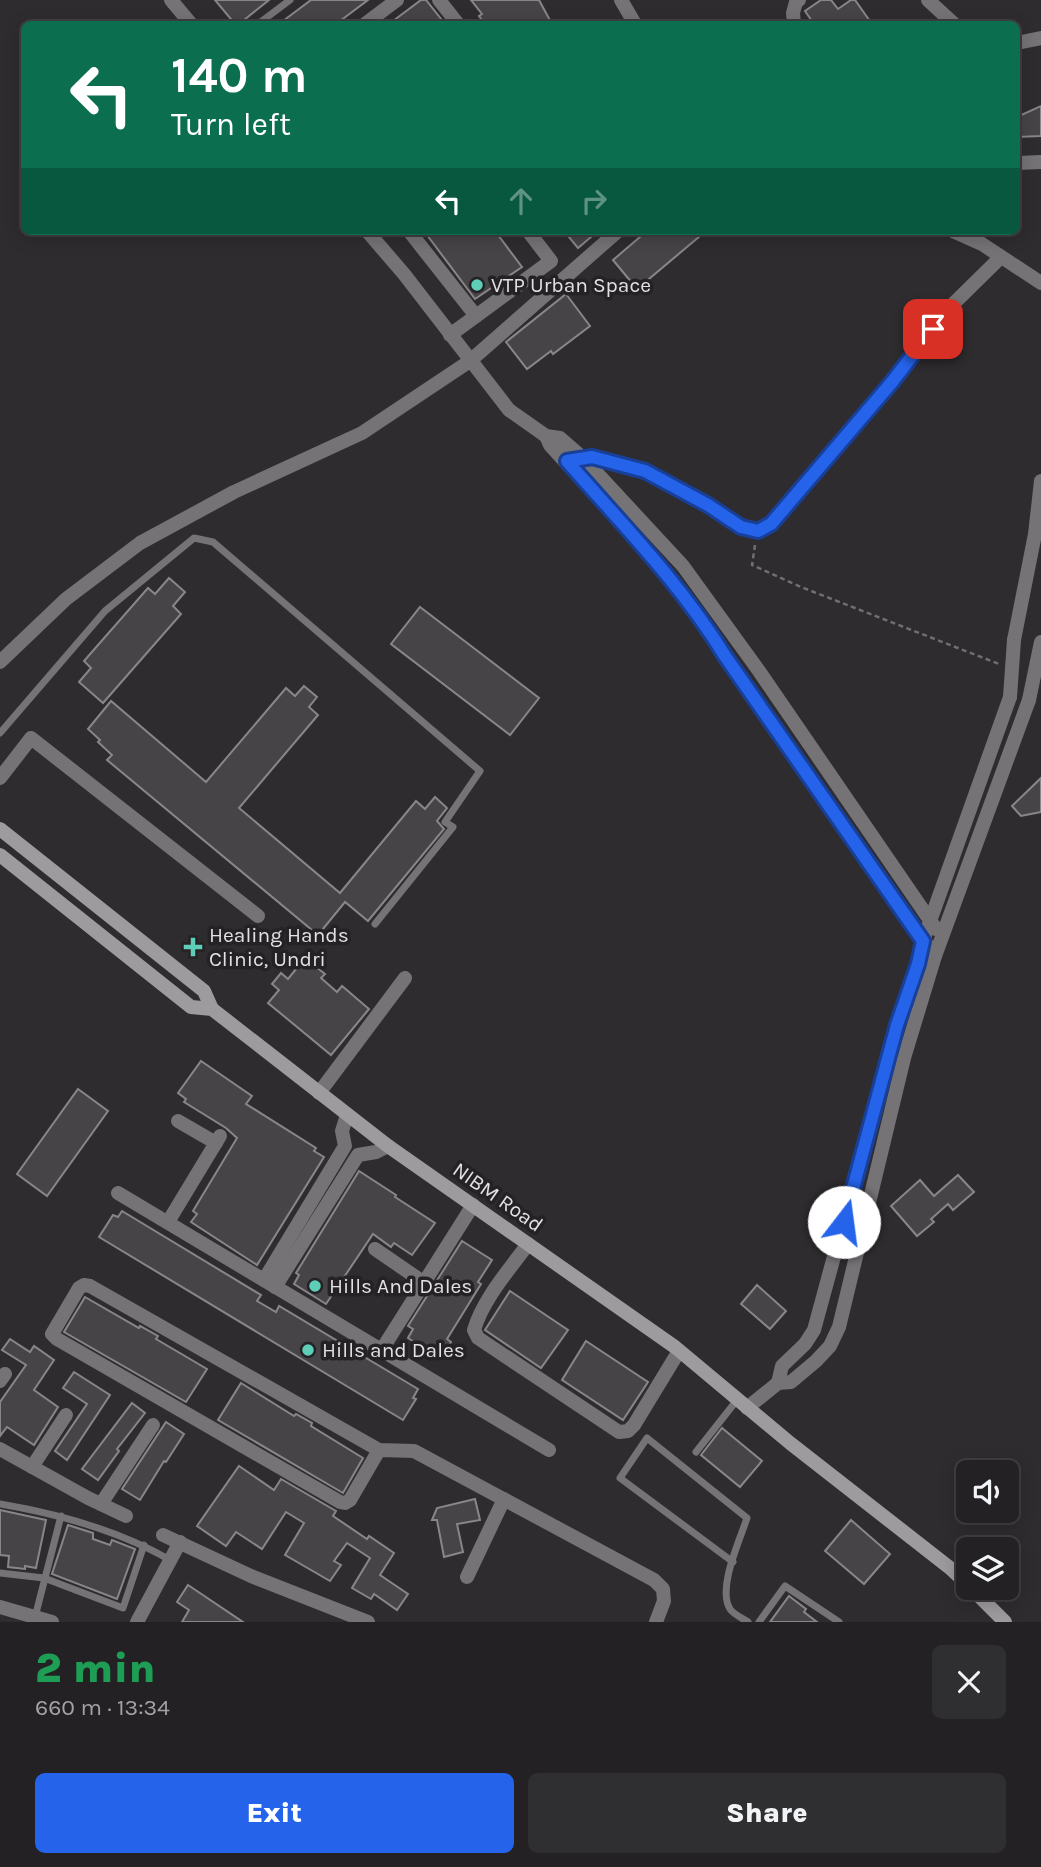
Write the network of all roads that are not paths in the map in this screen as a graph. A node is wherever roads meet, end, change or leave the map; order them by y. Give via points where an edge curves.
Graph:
1 (171, 0) edge
2 (290, 0) edge
3 (397, 0) edge
4 (439, 0) edge
5 (621, 0) edge
6 (799, 0) edge
7 (928, 0) edge
8 (188, 21) edge
9 (262, 21) edge
10 (369, 21) edge
11 (456, 21) edge
12 (633, 21) edge
13 (794, 21) edge
14 (951, 21) edge
15 (1041, 38) edge
16 (1020, 42) edge
17 (1041, 162) edge
18 (1020, 163) edge
19 (370, 235) edge
20 (413, 235) edge
21 (531, 235) edge
22 (613, 235) edge
23 (962, 235) edge
24 (1001, 257) junction
25 (1041, 283) edge
26 (476, 316) junction
27 (450, 335) junction
28 (470, 361) junction
29 (546, 436) junction
30 (583, 458) junction
31 (567, 461) junction
32 (1041, 481) edge
33 (1041, 641) edge
34 (0, 662) edge
35 (0, 733) edge
36 (0, 778) edge
37 (0, 829) edge
38 (0, 855) edge
39 (258, 916) dead end
40 (931, 923) junction
41 (375, 924) dead end
42 (943, 938) junction
43 (923, 941) junction
44 (935, 956) junction
45 (405, 978) dead end
46 (212, 1009) junction
47 (319, 1094) junction
48 (347, 1115) junction
49 (178, 1121) dead end
50 (388, 1146) junction
51 (118, 1193) dead end
52 (473, 1205) junction
53 (313, 1212) junction
54 (167, 1222) junction
55 (528, 1244) junction
56 (375, 1249) dead end
57 (423, 1282) junction
58 (269, 1284) junction
59 (381, 1351) junction
60 (679, 1351) junction
61 (778, 1383) junction
62 (742, 1404) junction
63 (66, 1415) dead end
64 (153, 1425) dead end
65 (0, 1449) edge
66 (549, 1450) dead end
67 (379, 1451) junction
68 (696, 1452) dead end
69 (33, 1467) junction
70 (504, 1499) junction
71 (0, 1504) edge
72 (101, 1504) junction
73 (61, 1516) junction
74 (125, 1516) dead end
75 (163, 1535) dead end
76 (180, 1542) junction
77 (144, 1545) junction
78 (170, 1560) junction
79 (733, 1562) junction
80 (0, 1573) edge
81 (956, 1574) edge
82 (467, 1577) dead end
83 (44, 1578) junction
84 (983, 1600) edge
85 (0, 1607) edge
86 (35, 1617) junction
87 (52, 1622) edge
88 (137, 1622) edge
89 (368, 1622) edge
90 (656, 1622) edge
91 (748, 1622) edge
92 (759, 1622) edge
93 (839, 1622) edge
94 (1005, 1622) edge

1 - 8 street
2 - 9 lane
3 - 10 street
4 - 11 street
5 - 12 street
6 - 13 street
7 - 14 street
15 - 16 street
17 - 18 street
19 - 27 street
20 - 26 street
21 - 26 street via 551,261
22 - 28 street
23 - 24 street
24 - 25 street
24 - 30 street via 946,311 771,524 758,531 741,527 645,471
26 - 27 street
27 - 28 street
28 - 29 street via 509,410
28 - 34 street via 362,433 234,492 141,542 66,598
29 - 30 street via 560,438
29 - 31 street
30 - 31 street
30 - 40 street via 682,566
31 - 43 street via 703,620
32 - 40 street, bridge via 1014,640 1010,697
33 - 42 street, bridge via 1029,700
35 - 41 lane via 105,611 194,538 213,542 480,771 445,822 453,827
36 - 39 street via 32,738
37 - 46 main road via 204,991
38 - 46 main road, NIBM Road via 191,1007
40 - 42 street
40 - 43 street
42 - 44 street
43 - 44 street
43 - 61 street via 814,1330 782,1366
44 - 61 street via 904,1058 839,1327 816,1361 791,1382
45 - 47 street
46 - 47 main road, NIBM Road
47 - 48 main road, NIBM Road
48 - 50 main road, NIBM Road
48 - 53 street via 342,1131 345,1146
49 - 54 street via 218,1140
50 - 52 main road, NIBM Road
50 - 53 street via 358,1155
51 - 54 street
52 - 55 main road, NIBM Road
52 - 57 street
53 - 58 street
54 - 58 street
55 - 60 main road, NIBM Road
55 - 60 street via 476,1321 478,1338 619,1432 634,1425
56 - 57 street
57 - 59 street
58 - 59 street
59 - 66 street
60 - 62 main road, NIBM Road
61 - 62 street
62 - 68 lane
62 - 81 main road, NIBM Road
63 - 69 street
64 - 72 street
65 - 69 street
67 - 67 street via 349,1500 340,1502 52,1334 79,1288 90,1286
67 - 70 street via 414,1451
69 - 72 street
70 - 82 street
70 - 90 street via 654,1580 663,1589 664,1601
71 - 73 lane
72 - 74 street
73 - 77 lane
73 - 83 lane
75 - 76 street
76 - 78 street
76 - 89 street
77 - 78 lane
77 - 83 lane via 123,1608
78 - 88 street
79 - 79 lane via 747,1518 647,1438 620,1478
79 - 91 lane via 726,1595 730,1609
80 - 83 lane
83 - 86 lane
84 - 94 main road, NIBM Road
85 - 86 street
86 - 87 street
92 - 93 lane via 785,1586

